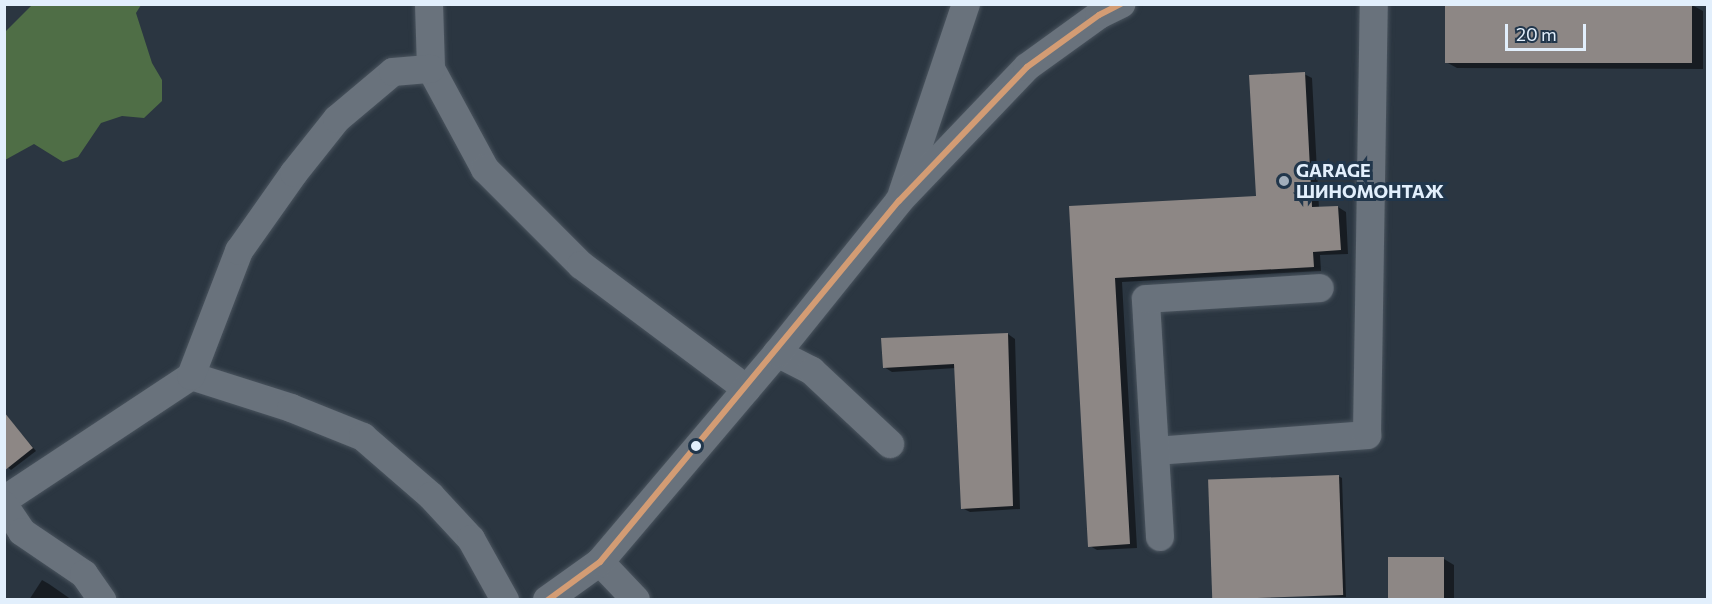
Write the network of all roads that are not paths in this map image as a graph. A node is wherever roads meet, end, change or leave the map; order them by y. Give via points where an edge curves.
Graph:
1 (429, 4) edge
2 (966, 4) edge
3 (1122, 4) edge
4 (1374, 4) edge
5 (430, 69) junction
6 (899, 201) junction
7 (1320, 288) dead end
8 (777, 353) junction
9 (190, 376) junction
10 (747, 388) junction
11 (890, 444) dead end
12 (1156, 450) junction
13 (4, 500) edge
14 (4, 505) edge
15 (1160, 537) dead end
16 (600, 562) junction
17 (635, 599) edge
18 (102, 600) edge
19 (505, 600) edge
20 (547, 600) edge

1 - 5 street
2 - 6 street
3 - 6 street via 1099,15 1027,67
4 - 12 street via 1367,435
5 - 9 street via 393,72 337,118 294,173 238,251
5 - 10 street via 485,169 581,265
6 - 8 street
7 - 12 street via 1146,299
8 - 10 street
8 - 11 street via 812,371
9 - 13 street
9 - 19 street via 291,408 363,437 431,496 471,539
10 - 16 street
12 - 15 street
14 - 18 street via 22,532 84,574
16 - 17 street
16 - 20 street

